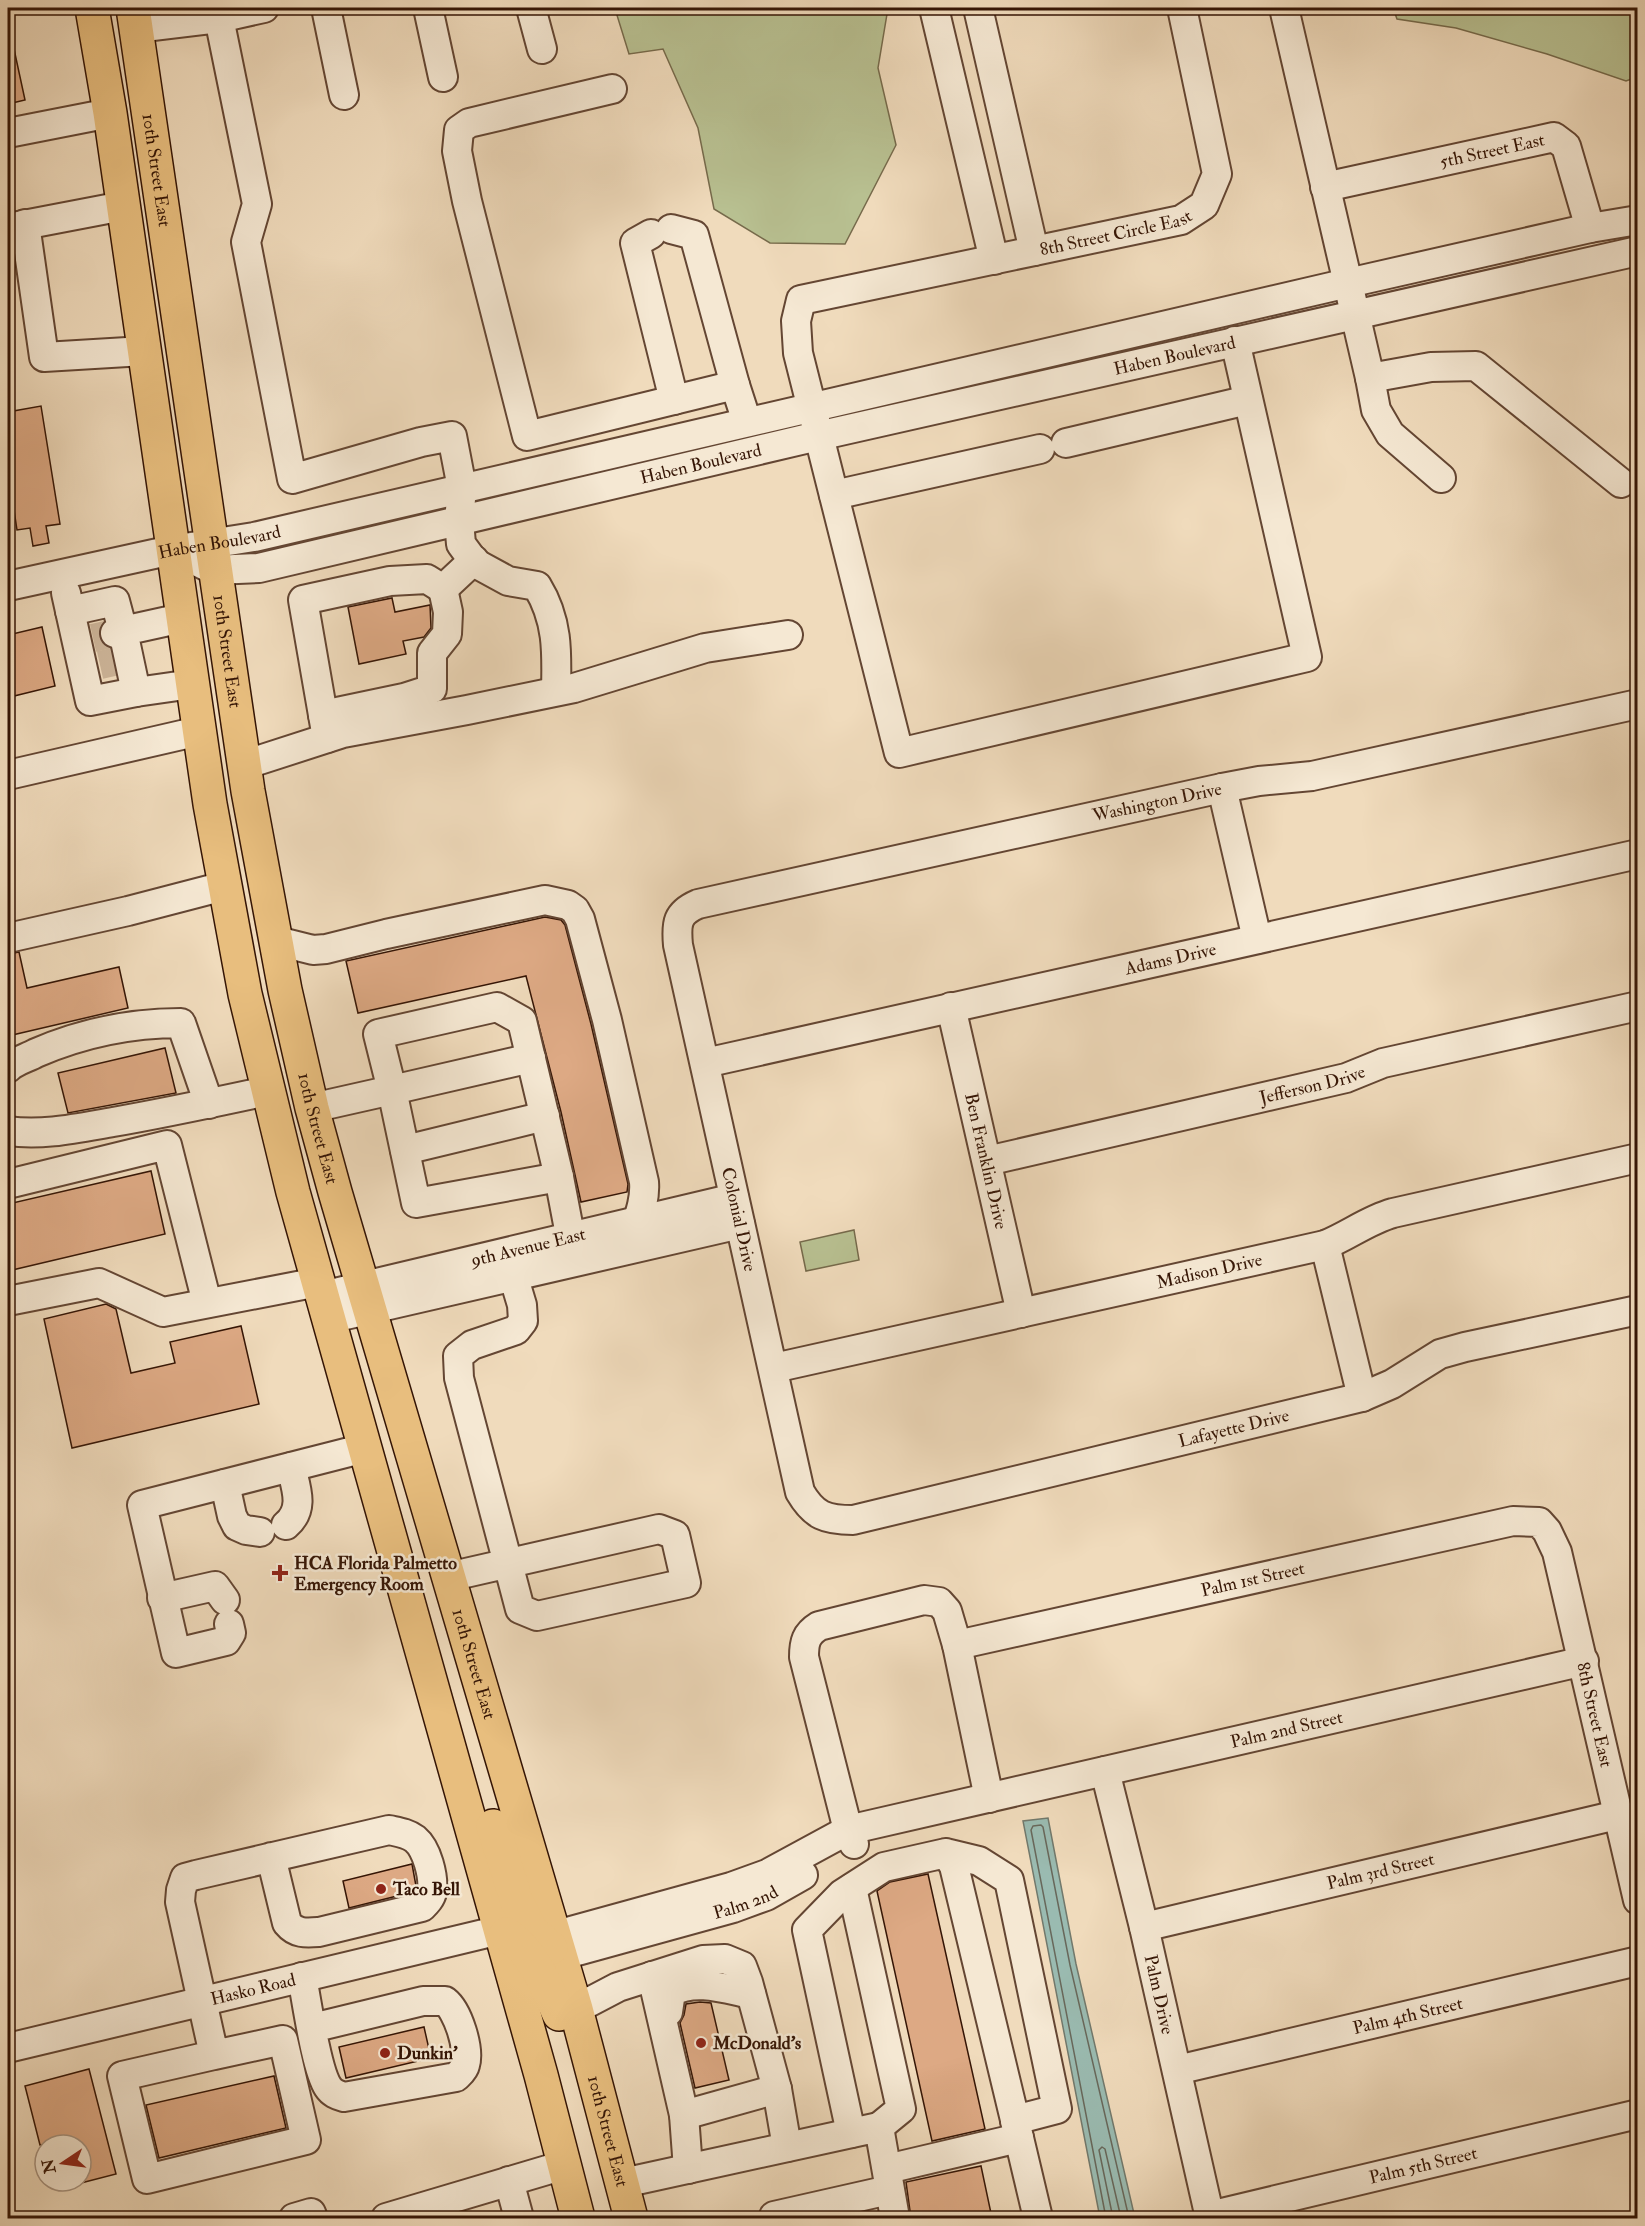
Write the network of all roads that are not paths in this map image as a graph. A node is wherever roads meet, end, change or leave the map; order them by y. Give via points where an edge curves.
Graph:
1 (92, 8) edge
2 (264, 8) edge
3 (326, 8) edge
4 (428, 8) edge
5 (531, 8) edge
6 (934, 8) edge
7 (978, 8) edge
8 (1182, 8) edge
9 (1284, 8) edge
10 (130, 14) edge
11 (219, 18) junction
12 (542, 49) dead end
13 (443, 77) dead end
14 (612, 89) dead end
15 (344, 95) dead end
16 (110, 113) junction
17 (8, 133) edge
18 (1325, 187) junction
19 (123, 206) junction
20 (1638, 220) edge
21 (16, 226) edge
22 (1590, 228) junction
23 (1034, 251) junction
24 (1638, 251) edge
25 (994, 260) junction
26 (1348, 283) junction
27 (1355, 313) junction
28 (1235, 341) junction
29 (144, 351) junction
30 (1370, 378) junction
31 (735, 385) junction
32 (674, 400) junction
33 (1248, 400) junction
34 (811, 407) junction
35 (747, 422) junction
36 (527, 436) junction
37 (818, 436) junction
38 (534, 471) junction
39 (1441, 478) dead end
40 (1621, 483) dead end
41 (462, 488) junction
42 (834, 495) junction
43 (459, 521) junction
44 (172, 550) junction
45 (213, 556) junction
46 (474, 560) junction
47 (62, 574) junction
48 (8, 586) edge
49 (443, 589) junction
50 (70, 611) junction
51 (182, 618) junction
52 (788, 635) dead end
53 (105, 649) junction
54 (192, 684) junction
55 (556, 691) junction
56 (136, 692) junction
57 (1638, 704) edge
58 (325, 727) junction
59 (199, 731) junction
60 (244, 765) junction
61 (8, 775) edge
62 (1222, 788) junction
63 (1638, 854) edge
64 (224, 886) junction
65 (681, 916) joint
66 (8, 938) edge
67 (1257, 939) junction
68 (276, 944) junction
69 (1638, 1006) edge
70 (951, 1007) junction
71 (531, 1058) junction
72 (705, 1063) junction
73 (8, 1068) edge
74 (267, 1090) junction
75 (392, 1090) junction
76 (209, 1104) junction
77 (312, 1108) junction
78 (544, 1116) junction
79 (8, 1131) edge
80 (405, 1149) junction
81 (1638, 1158) edge
82 (987, 1161) junction
83 (559, 1176) junction
84 (8, 1184) edge
85 (737, 1211) junction
86 (636, 1221) junction
87 (1325, 1245) junction
88 (629, 1249) junction
89 (572, 1250) junction
90 (513, 1275) junction
91 (366, 1298) junction
92 (323, 1299) junction
93 (8, 1302) edge
94 (207, 1303) junction
95 (1638, 1310) edge
96 (1021, 1313) junction
97 (774, 1368) junction
98 (1362, 1397) junction
99 (365, 1448) junction
100 (291, 1467) junction
101 (225, 1484) junction
102 (822, 1515) joint
103 (1547, 1531) joint
104 (509, 1563) junction
105 (401, 1577) junction
106 (448, 1577) junction
107 (162, 1598) junction
108 (957, 1645) junction
109 (1584, 1661) junction
110 (1105, 1771) junction
111 (989, 1798) junction
112 (1617, 1815) junction
113 (851, 1837) junction
114 (946, 1852) junction
115 (271, 1857) junction
116 (852, 1888) junction
117 (1638, 1900) edge
118 (1144, 1927) junction
119 (500, 1930) junction
120 (556, 1946) junction
121 (1638, 1961) edge
122 (652, 1976) junction
123 (302, 1977) junction
124 (751, 1994) junction
125 (204, 2001) junction
126 (576, 2009) junction
127 (312, 2028) junction
128 (8, 2048) edge
129 (214, 2055) junction
130 (1177, 2070) junction
131 (777, 2089) junction
132 (682, 2108) junction
133 (603, 2109) junction
134 (1638, 2114) edge
135 (879, 2127) junction
136 (1017, 2129) junction
137 (851, 2133) junction
138 (788, 2147) junction
139 (564, 2164) junction
140 (688, 2169) junction
141 (888, 2180) junction
142 (509, 2181) junction
143 (623, 2183) junction
144 (1210, 2217) edge
145 (294, 2218) edge
146 (313, 2218) edge
147 (387, 2218) edge
148 (519, 2218) edge
149 (578, 2218) edge
150 (631, 2218) edge
151 (775, 2218) edge
152 (895, 2218) edge
153 (1038, 2218) edge

1 - 16 main road
2 - 11 street
3 - 15 street
4 - 13 street
5 - 12 street
6 - 25 street
7 - 23 street, 8th Street Circle East
8 - 23 street, 8th Street Circle East via 1217,174 1204,205 1180,220
9 - 18 street
10 - 11 street
10 - 45 main road, 10th Street East
11 - 41 street via 257,204 246,242 292,479 452,436
14 - 36 street via 469,123 459,130 457,151 467,201
16 - 17 street
16 - 19 main road
18 - 22 street, 5th Street East via 1554,136 1566,146
18 - 26 street
19 - 21 street
19 - 29 main road
20 - 22 street, Haben Boulevard
21 - 29 street via 44,357
22 - 26 street, Haben Boulevard
23 - 25 street
24 - 27 street, Haben Boulevard
25 - 34 street via 801,300 796,321 798,353
26 - 27 street
26 - 34 street, Haben Boulevard
27 - 28 street, Haben Boulevard
27 - 30 street
28 - 33 street
28 - 37 street, Haben Boulevard
29 - 44 main road
30 - 39 street via 1376,410 1390,434
30 - 40 street via 1431,367 1476,366
31 - 32 street
31 - 32 street via 694,235 661,231 635,243
31 - 35 street
32 - 36 street
33 - 42 street
33 - 42 street via 1307,657 899,753
34 - 35 street, Haben Boulevard
34 - 37 street
35 - 38 street, Haben Boulevard
36 - 38 street
37 - 42 street
37 - 43 street, Haben Boulevard
38 - 41 street, Haben Boulevard
41 - 43 street
41 - 45 street, Haben Boulevard via 254,537
43 - 45 street, Haben Boulevard via 259,568
43 - 46 street via 461,544
44 - 45 street, Haben Boulevard
44 - 47 street, Haben Boulevard
44 - 51 main road
45 - 60 main road, 10th Street East
46 - 49 street
46 - 55 street via 508,581 537,586 548,604 557,644
47 - 48 street, Haben Boulevard
47 - 50 street
49 - 58 street via 447,634 432,653 432,688
49 - 58 street via 427,579 390,581 303,600
50 - 53 street
50 - 53 street via 115,601
51 - 53 street
51 - 54 main road
52 - 55 street via 705,648
53 - 56 street
53 - 56 street via 90,701
54 - 56 street
54 - 59 main road
55 - 58 street via 343,733
57 - 62 street, Washington Drive via 1312,776
58 - 60 street
59 - 61 street
59 - 64 main road
60 - 68 main road, 10th Street East
62 - 65 street, Washington Drive via 698,904
62 - 67 street
63 - 67 street, Adams Drive
64 - 66 street
64 - 74 main road
64 - 77 main road via 245,910 285,1074
65 - 72 street, Colonial Drive via 678,945
67 - 70 street, Adams Drive
68 - 77 main road, 10th Street East
68 - 86 street via 326,950 545,900 568,904 580,919 593,964 644,1182 643,1206
69 - 82 street, Jefferson Drive via 1383,1063 1346,1078
70 - 72 street, Adams Drive
70 - 82 street, Ben Franklin Drive
71 - 75 street
71 - 75 street via 522,1021 497,1007 378,1034
71 - 78 street
72 - 85 street, Colonial Drive
73 - 76 street via 60,1043 100,1031 181,1023
74 - 76 street
74 - 92 main road
75 - 77 street
75 - 80 street
76 - 79 street via 85,1127 29,1134
77 - 91 main road, 10th Street East
78 - 80 street
78 - 83 street
80 - 83 street via 417,1203
81 - 87 street, Madison Drive via 1393,1213
82 - 96 street, Ben Franklin Drive
83 - 89 street
84 - 94 street via 167,1145
85 - 86 street, 9th Avenue East
85 - 88 street, 9th Avenue East
85 - 97 street, Colonial Drive
86 - 88 street
86 - 89 street, 9th Avenue East
87 - 96 street, Madison Drive
87 - 98 street
88 - 89 street, 9th Avenue East
89 - 90 street, 9th Avenue East
89 - 91 street, 9th Avenue East
90 - 91 street, 9th Avenue East
90 - 104 street via 523,1321 516,1330 472,1345 458,1356 459,1378
91 - 92 street, 9th Avenue East
91 - 106 main road, 10th Street East
92 - 94 street, 9th Avenue East
92 - 99 main road
93 - 94 street, 9th Avenue East via 99,1283 164,1312
95 - 98 street, Lafayette Drive via 1440,1354 1392,1384
96 - 97 street, Madison Drive
97 - 102 street, Colonial Drive via 800,1492 809,1507
98 - 102 street, Lafayette Drive via 853,1520
99 - 100 street
99 - 105 main road
100 - 101 street
100 - 101 street via 298,1508 293,1518 273,1529 246,1530 237,1526
101 - 107 street via 142,1505
103 - 108 street, Palm 1st Street via 1539,1522 1513,1521
103 - 109 street, 8th Street East via 1557,1552
104 - 104 street via 520,1609 537,1616 686,1583 675,1535 659,1529
104 - 106 street
105 - 119 main road
105 - 120 main road via 450,1687 517,1902 531,1930
106 - 120 main road, 10th Street East
107 - 107 street via 176,1653 226,1641 231,1633 215,1586
108 - 111 street
108 - 113 street via 947,1611 939,1602 924,1600 819,1626 809,1632 804,1657
109 - 110 street, Palm 2nd Street
109 - 112 street, 8th Street East
110 - 111 street, Palm 2nd Street
110 - 118 street, Palm Drive
111 - 113 street, Palm 2nd via 915,1813
112 - 117 street, 8th Street East
112 - 118 street, Palm 3rd Street
113 - 120 street, Palm 2nd via 766,1896 733,1908
114 - 116 street via 884,1867
114 - 136 street via 954,1866
114 - 136 street via 980,1861 1009,1880 1057,2109
115 - 115 street via 389,1830 406,1833 425,1854 432,1893 422,1907 303,1933 287,1923
115 - 125 street via 185,1878 180,1902
116 - 135 street via 901,2109
116 - 137 street via 807,1930
118 - 130 street, Palm Drive
119 - 123 street, Hasko Road
119 - 133 main road via 518,1942 538,1968
119 - 139 main road
120 - 126 main road, 10th Street East
121 - 130 street, Palm 4th Street
122 - 124 street via 703,1960 725,1959 742,1966
122 - 126 street via 618,1987
122 - 132 street
123 - 125 street, Hasko Road
123 - 127 street
124 - 131 street
124 - 132 street via 705,1985 681,1986 671,1992 668,2011 682,2069
125 - 128 street, Hasko Road
125 - 129 street
126 - 133 main road, 10th Street East
127 - 127 street via 322,2076 335,2094 344,2097 456,2077 465,2066 467,2055 457,2014 445,2001 423,2001
129 - 129 street via 122,2076 147,2179 306,2140 283,2040
130 - 144 street, Palm Drive
131 - 132 street
131 - 138 street
132 - 140 street
133 - 143 main road, 10th Street East
134 - 144 street, Palm 5th Street
135 - 137 street
135 - 141 street
136 - 141 street
136 - 153 street
137 - 138 street
138 - 140 street
139 - 142 street
139 - 149 main road
140 - 143 street
141 - 151 street
141 - 152 street
142 - 147 street
142 - 148 street
143 - 150 main road, 10th Street East
145 - 146 street via 311,2212

